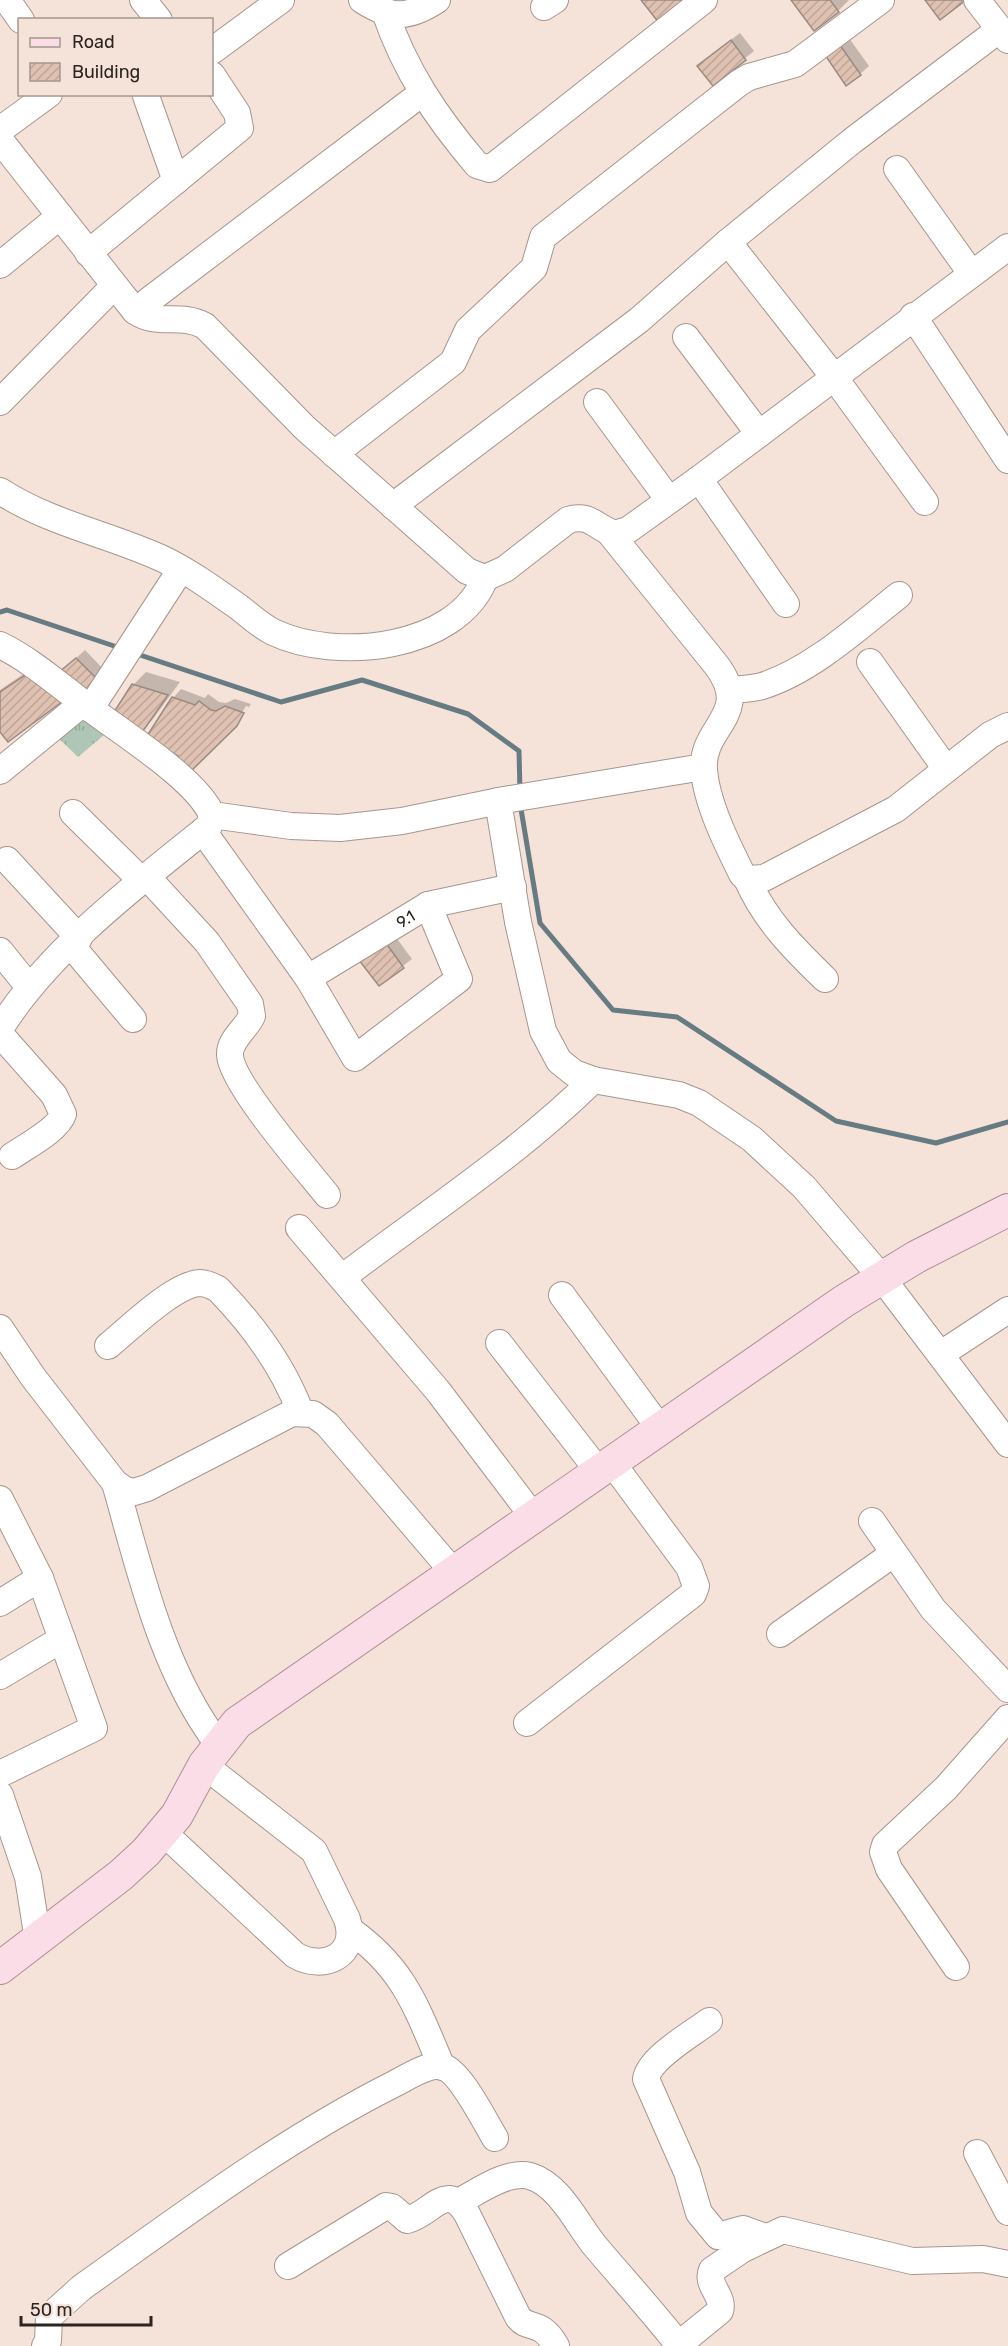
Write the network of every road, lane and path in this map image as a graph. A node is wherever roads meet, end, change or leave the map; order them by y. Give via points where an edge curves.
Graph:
1 (7, 0) edge
2 (143, 0) edge
3 (362, 0) edge
4 (437, 0) edge
5 (704, 0) edge
6 (881, 0) edge
7 (977, 0) edge
8 (269, 3) edge
9 (385, 12) junction
10 (20, 18) edge
11 (157, 18) edge
12 (1004, 35) edge
13 (213, 50) edge
14 (213, 77) edge
15 (422, 93) junction
16 (47, 96) edge
17 (145, 96) edge
18 (0, 130) edge
19 (0, 140) edge
20 (897, 169) dead end
21 (176, 181) junction
22 (60, 216) junction
23 (728, 242) junction
24 (1008, 247) edge
25 (88, 253) junction
26 (0, 265) edge
27 (971, 273) junction
28 (114, 286) junction
29 (135, 310) junction
30 (913, 316) junction
31 (686, 337) dead end
32 (834, 377) junction
33 (0, 402) edge
34 (597, 402) dead end
35 (759, 434) junction
36 (334, 454) junction
37 (1008, 460) edge
38 (699, 479) junction
39 (0, 491) edge
40 (669, 500) junction
41 (925, 502) dead end
42 (393, 506) junction
43 (609, 532) junction
44 (181, 569) junction
45 (485, 578) junction
46 (899, 595) dead end
47 (786, 604) dead end
48 (0, 645) edge
49 (870, 662) dead end
50 (730, 690) junction
51 (86, 706) junction
52 (1008, 726) edge
53 (703, 767) junction
54 (946, 770) junction
55 (0, 771) edge
56 (501, 801) junction
57 (73, 813) dead end
58 (208, 823) junction
59 (8, 860) dead end
60 (144, 879) junction
61 (747, 879) junction
62 (513, 887) junction
63 (428, 905) junction
64 (75, 942) junction
65 (0, 951) edge
66 (308, 978) junction
67 (825, 979) dead end
68 (29, 987) junction
69 (133, 1019) dead end
70 (0, 1031) edge
71 (593, 1080) junction
72 (12, 1156) dead end
73 (327, 1195) dead end
74 (1008, 1210) edge
75 (299, 1228) dead end
76 (343, 1277) junction
77 (882, 1278) junction
78 (562, 1295) dead end
79 (1008, 1310) edge
80 (0, 1328) edge
81 (499, 1342) dead end
82 (108, 1346) dead end
83 (940, 1354) junction
84 (300, 1411) junction
85 (661, 1430) junction
86 (1008, 1444) edge
87 (606, 1469) junction
88 (115, 1483) junction
89 (0, 1499) edge
90 (535, 1519) junction
91 (872, 1521) dead end
92 (893, 1554) junction
93 (455, 1574) junction
94 (40, 1578) junction
95 (0, 1603) edge
96 (780, 1634) dead end
97 (62, 1639) junction
98 (0, 1676) edge
99 (1008, 1689) edge
100 (527, 1723) dead end
101 (1005, 1732) edge
102 (211, 1754) junction
103 (0, 1774) edge
104 (0, 1795) edge
105 (164, 1833) junction
106 (351, 1930) junction
107 (38, 1940) junction
108 (956, 1967) dead end
109 (0, 1968) edge
110 (709, 2021) dead end
111 (442, 2067) junction
112 (495, 2138) dead end
113 (977, 2154) dead end
114 (458, 2202) junction
115 (1008, 2212) edge
116 (765, 2237) junction
117 (1008, 2264) edge
118 (288, 2266) dead end
119 (678, 2345) edge
120 (45, 2346) edge
121 (556, 2346) edge

1 - 10 street
2 - 11 street
3 - 9 street
4 - 9 street via 411,13 398,16
5 - 15 street via 490,169 477,165
6 - 36 street via 795,64 739,83 554,228 540,242 534,268 468,330 453,362
7 - 12 street
8 - 13 street
9 - 15 street via 396,44
12 - 23 street via 852,141
14 - 21 street via 237,113 240,128
15 - 29 street
16 - 18 street
17 - 21 street
19 - 22 street
20 - 27 street
21 - 25 street
22 - 25 street
22 - 26 street
23 - 32 street
23 - 42 street via 639,320
24 - 27 street
25 - 28 street
27 - 30 street
28 - 29 street
28 - 33 street
29 - 36 street via 149,319 183,317 205,326 273,398
30 - 32 street
30 - 37 street
31 - 35 street
32 - 35 street
32 - 41 street
34 - 40 street
35 - 38 street
36 - 42 street
38 - 40 street
38 - 47 street
39 - 44 street via 57,522 122,543
40 - 43 street via 621,533
42 - 45 street via 467,571
43 - 45 street via 585,517 568,520 505,569
43 - 50 street via 717,666
44 - 45 street via 272,631 294,640 339,646 373,645 434,632 470,605
44 - 51 street via 107,684
46 - 50 street via 838,642 780,679
48 - 51 street
49 - 54 street
50 - 53 street via 728,709
51 - 55 street
51 - 58 street via 178,776 203,800
52 - 54 street via 990,735
53 - 56 street
53 - 61 street via 722,831
54 - 61 street via 896,809 854,833 764,878
56 - 58 street via 402,821 340,828
56 - 62 street
57 - 60 street
58 - 60 street
58 - 66 street
59 - 64 street
60 - 64 street
60 - 73 street via 207,942 250,1004 252,1016 231,1048 234,1069
61 - 67 street via 775,929
62 - 63 street, 9.1
62 - 71 street via 540,1022 549,1046 574,1073
63 - 66 street, 9.1
63 - 66 street via 459,978 355,1058
64 - 68 street
64 - 69 street
65 - 68 street
68 - 70 street
70 - 72 street via 54,1095 63,1114 54,1126
71 - 76 street via 487,1170
71 - 77 street via 679,1095 726,1120 804,1187
74 - 77 main road
75 - 76 street
76 - 90 street via 438,1391
77 - 83 street
77 - 85 main road
78 - 85 street
79 - 83 street
80 - 88 street
81 - 87 street
82 - 84 street via 176,1293 199,1283 208,1284 218,1289 261,1339 281,1369
83 - 86 street
84 - 88 street via 278,1418 147,1488 134,1492
84 - 93 street via 327,1424
85 - 87 main road
87 - 90 main road
87 - 100 street via 680,1553 696,1586 693,1594
88 - 102 street via 138,1564
89 - 94 street
90 - 93 main road
91 - 92 street
92 - 96 street
92 - 99 street via 933,1609
93 - 102 main road via 237,1723
94 - 95 street
94 - 97 street
97 - 98 street
97 - 103 street via 94,1728
101 - 108 street via 885,1845 883,1852
102 - 105 main road
102 - 106 street via 314,1851
104 - 107 street via 28,1877
105 - 106 street via 280,1943 306,1962 329,1961 339,1954 346,1947
105 - 107 main road via 121,1875
106 - 111 street via 376,1948 399,1975
107 - 109 main road
110 - 116 street via 662,2056 646,2079 687,2172 699,2213 709,2228 718,2236 743,2229
111 - 112 street via 456,2077
111 - 120 street via 404,2079 337,2113 108,2269 49,2317
113 - 115 street
114 - 118 street via 445,2199 407,2220 386,2206
114 - 119 street via 510,2177 522,2175 540,2181 566,2206
114 - 121 street via 521,2322 544,2329
116 - 117 street via 792,2230 818,2240 912,2261 983,2259
116 - 119 street via 712,2270 710,2279 721,2302 720,2311

